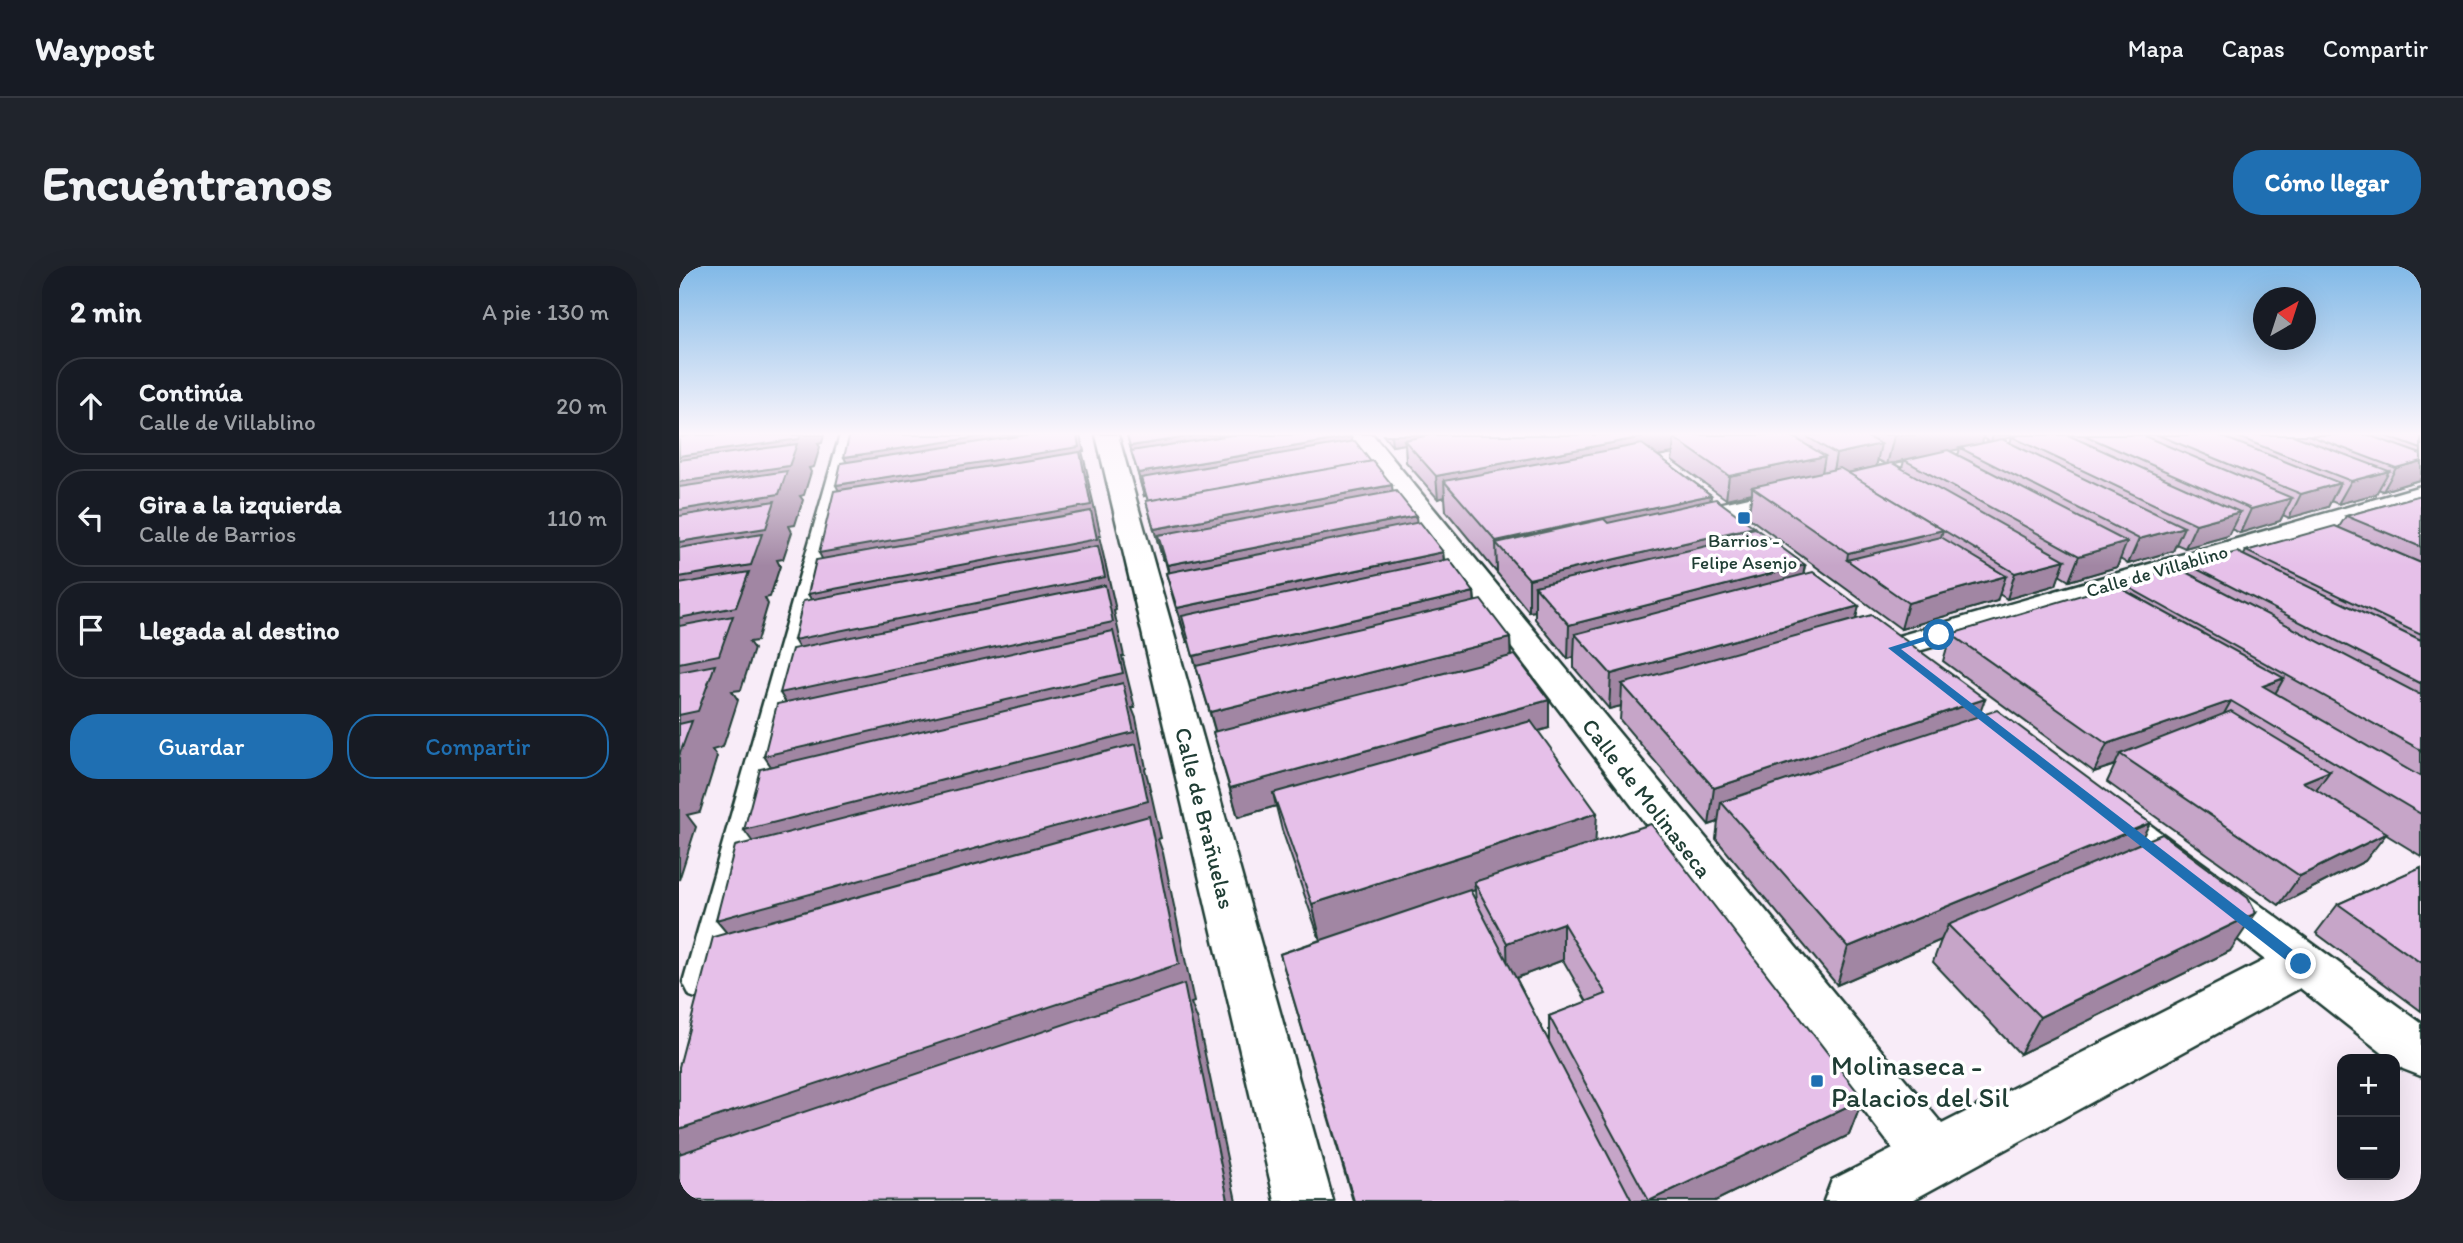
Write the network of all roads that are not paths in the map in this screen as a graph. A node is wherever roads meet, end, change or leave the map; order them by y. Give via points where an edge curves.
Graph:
1 (840, 479) edge
2 (1118, 479) edge
3 (1405, 479) edge
4 (1823, 488) edge
5 (2421, 494) edge
6 (1742, 534) edge
7 (1924, 673) edge
8 (2074, 788) edge
9 (2301, 964) junction
10 (697, 1022) edge
11 (2421, 1053) edge
12 (1935, 1159) junction
13 (1304, 1201) edge
14 (1853, 1201) edge

1 - 10 street
2 - 13 street, Calle de Brañuelas
3 - 12 street, Calle de Molinaseca
4 - 6 street via 1704,505
5 - 7 street, Calle de Villablino via 1882,640
8 - 9 street
9 - 11 street
9 - 12 street
12 - 14 street

